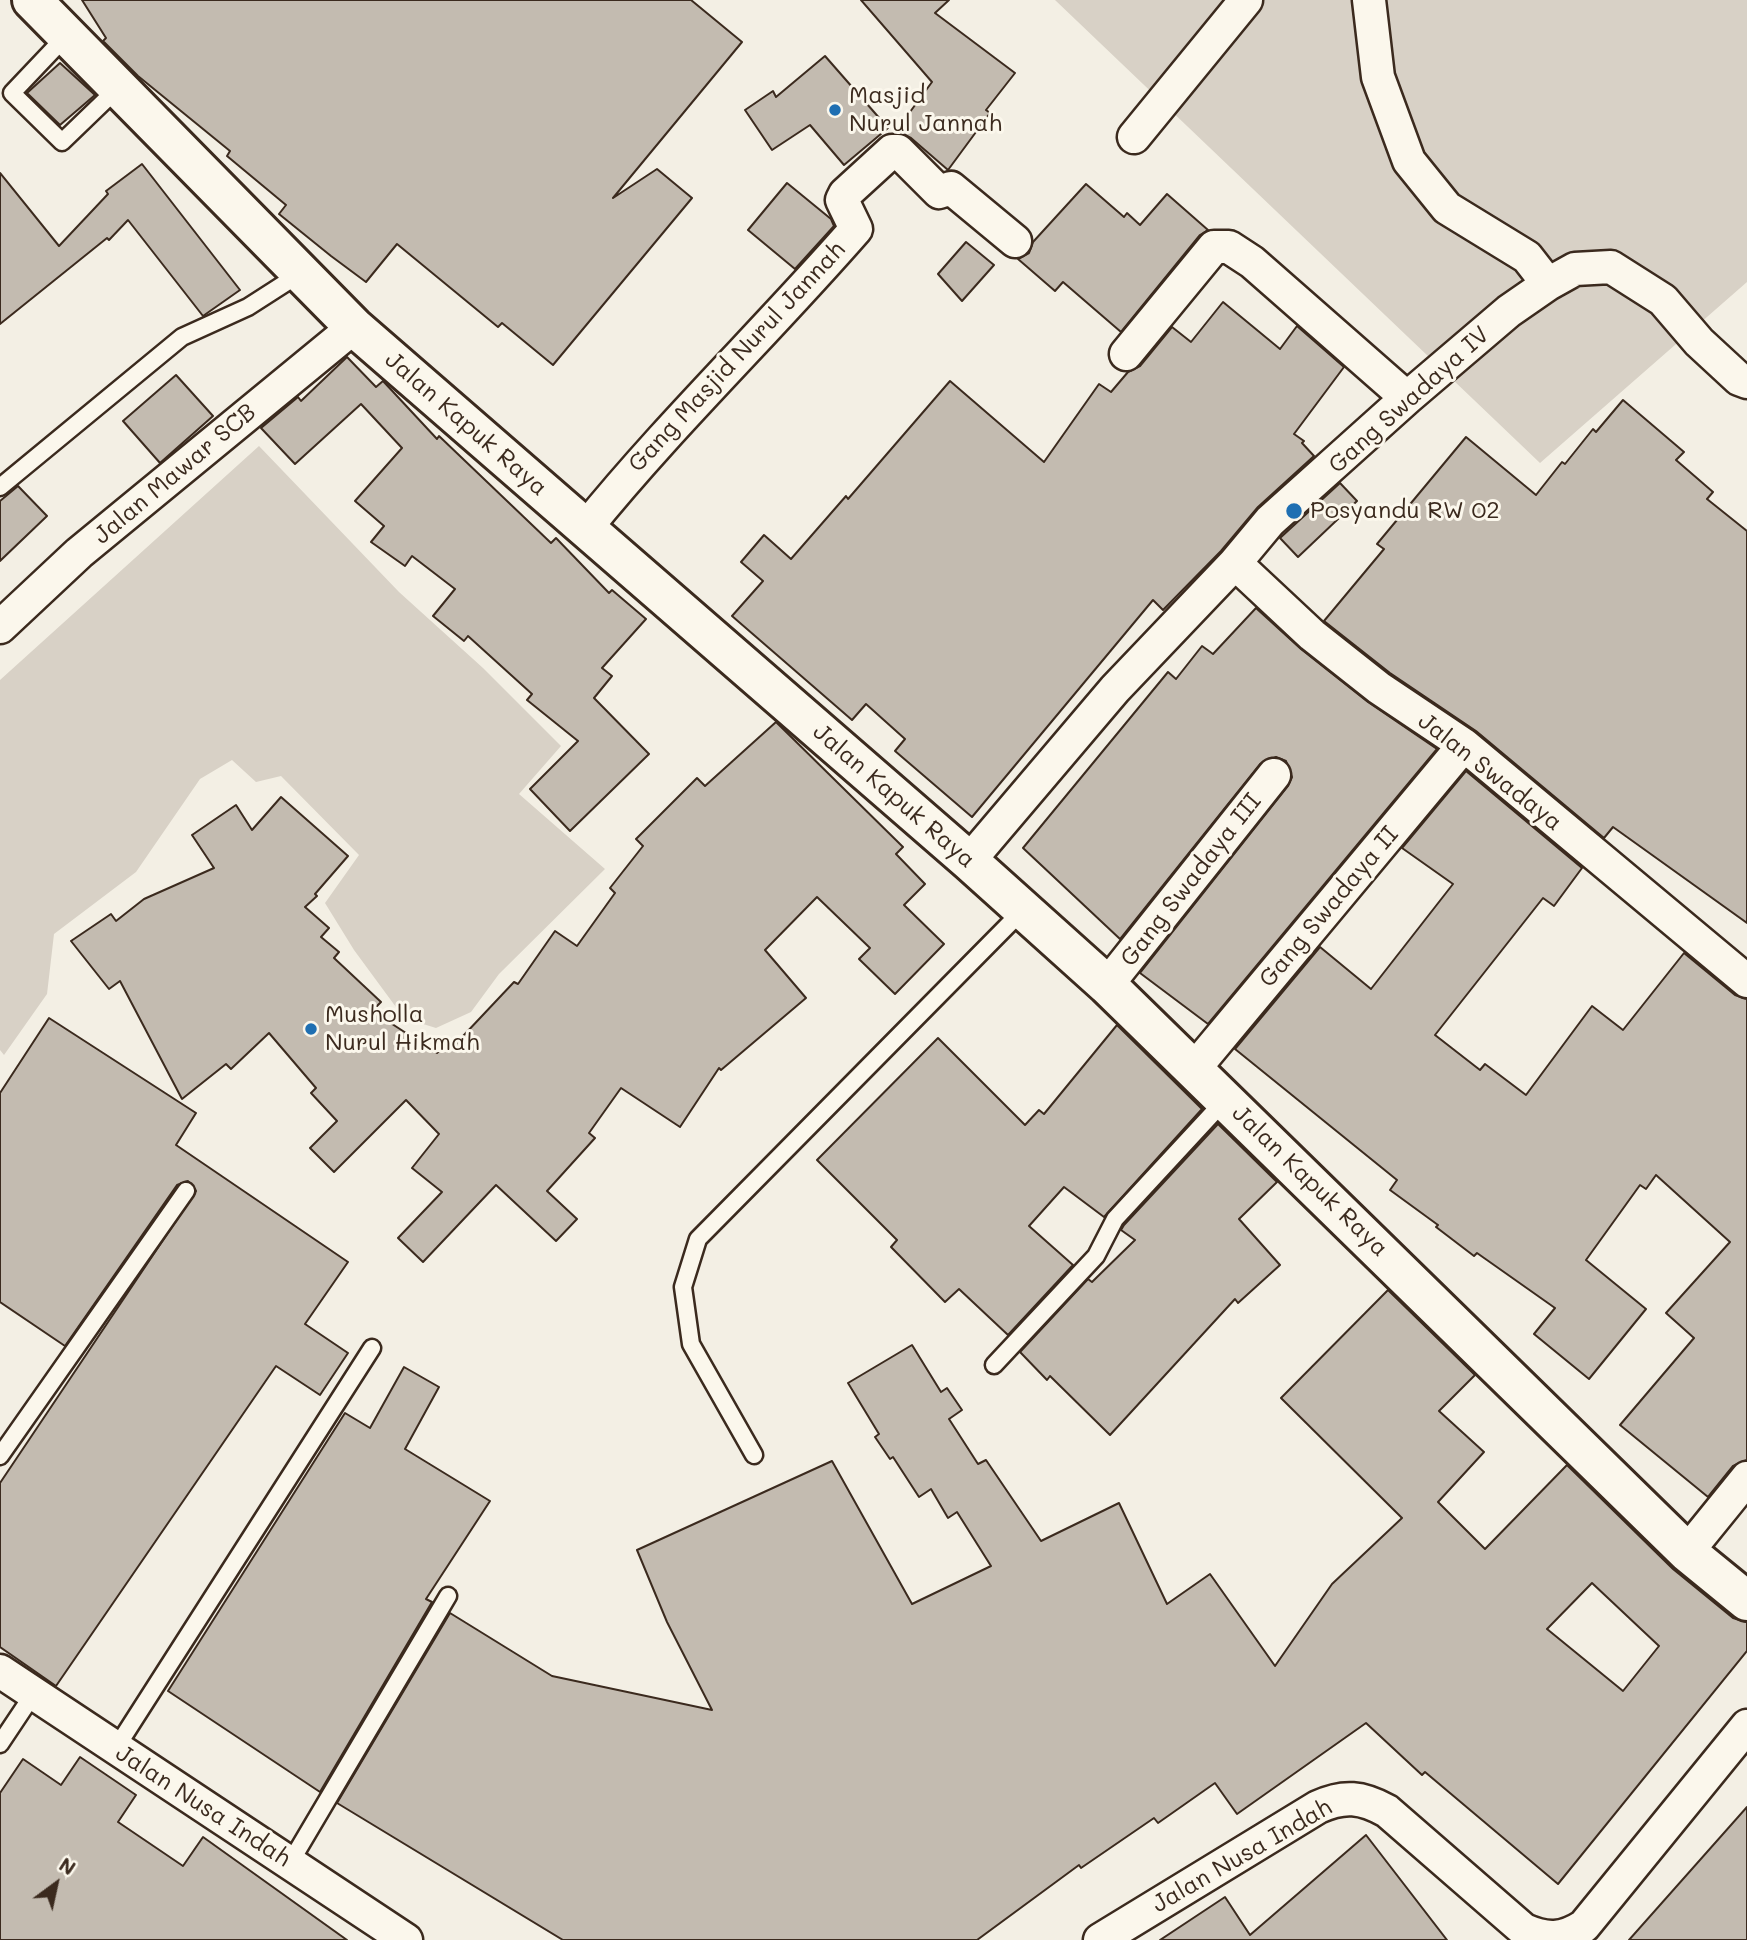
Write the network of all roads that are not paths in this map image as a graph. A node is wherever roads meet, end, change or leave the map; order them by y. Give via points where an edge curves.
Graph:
1 (33, 0) edge
2 (1246, 0) edge
3 (1369, 0) edge
4 (66, 36) junction
5 (118, 88) junction
6 (1134, 137) dead end
7 (1015, 241) dead end
8 (301, 273) junction
9 (1548, 284) junction
10 (354, 327) junction
11 (1126, 354) dead end
12 (1747, 382) edge
13 (1407, 398) junction
14 (0, 487) edge
15 (585, 529) junction
16 (1235, 563) junction
17 (0, 627) edge
18 (1464, 745) junction
19 (1274, 775) dead end
20 (969, 861) junction
21 (1024, 909) junction
22 (1747, 981) edge
23 (1107, 985) junction
24 (1194, 1069) junction
25 (1226, 1099) junction
26 (186, 1191) dead end
27 (372, 1348) dead end
28 (994, 1365) dead end
29 (754, 1455) dead end
30 (0, 1456) edge
31 (1747, 1478) edge
32 (1687, 1552) junction
33 (448, 1596) dead end
34 (1747, 1601) edge
35 (0, 1671) edge
36 (34, 1693) junction
37 (1747, 1726) edge
38 (0, 1744) edge
39 (116, 1748) junction
40 (290, 1863) junction
41 (406, 1940) edge
42 (1100, 1940) edge

1 - 4 main road, Jalan Kapuk Raya
2 - 6 street
3 - 9 street via 1378,77 1409,161 1447,208 1527,257
4 - 5 main road, Jalan Kapuk Raya
4 - 5 lane via 12,93 62,142
5 - 8 main road, Jalan Kapuk Raya
7 - 15 street, Gang Masjid Nurul Jannah via 951,188 939,192 898,151 892,151 842,200 856,229 632,469
8 - 10 main road, Jalan Kapuk Raya
8 - 14 lane via 248,307 182,337
9 - 12 street, Gang Swadaya IV via 1575,270 1611,267 1663,300 1699,342
9 - 13 street, Gang Swadaya IV via 1510,310
10 - 15 main road, Jalan Kapuk Raya
10 - 17 street, Jalan Mawar SCB via 79,553
11 - 13 street via 1214,247 1229,247
13 - 16 street, Gang Swadaya IV via 1269,522
15 - 20 main road, Jalan Kapuk Raya
16 - 18 street, Jalan Swadaya via 1312,635 1379,688
16 - 20 street, Gang Swadaya IV via 1115,689
18 - 22 street, Jalan Swadaya
18 - 24 street, Gang Swadaya II
19 - 23 street, Gang Swadaya III
20 - 21 main road, Jalan Kapuk Raya
21 - 23 main road, Jalan Kapuk Raya
21 - 29 lane via 698,1239 683,1287 691,1343
23 - 24 main road, Jalan Kapuk Raya
24 - 25 main road, Jalan Kapuk Raya
25 - 28 lane via 1115,1219 1096,1256
25 - 32 main road, Jalan Kapuk Raya
26 - 30 lane
27 - 39 lane
31 - 32 street
32 - 34 main road, Jalan Kapuk Raya
33 - 40 lane
35 - 36 street, Jalan Nusa Indah
36 - 38 lane
36 - 39 street, Jalan Nusa Indah
37 - 42 street, Jalan Nusa Indah via 1584,1926 1555,1940 1524,1930 1387,1811 1352,1798 1334,1799 1318,1807
39 - 40 street, Jalan Nusa Indah
40 - 41 street, Jalan Nusa Indah

